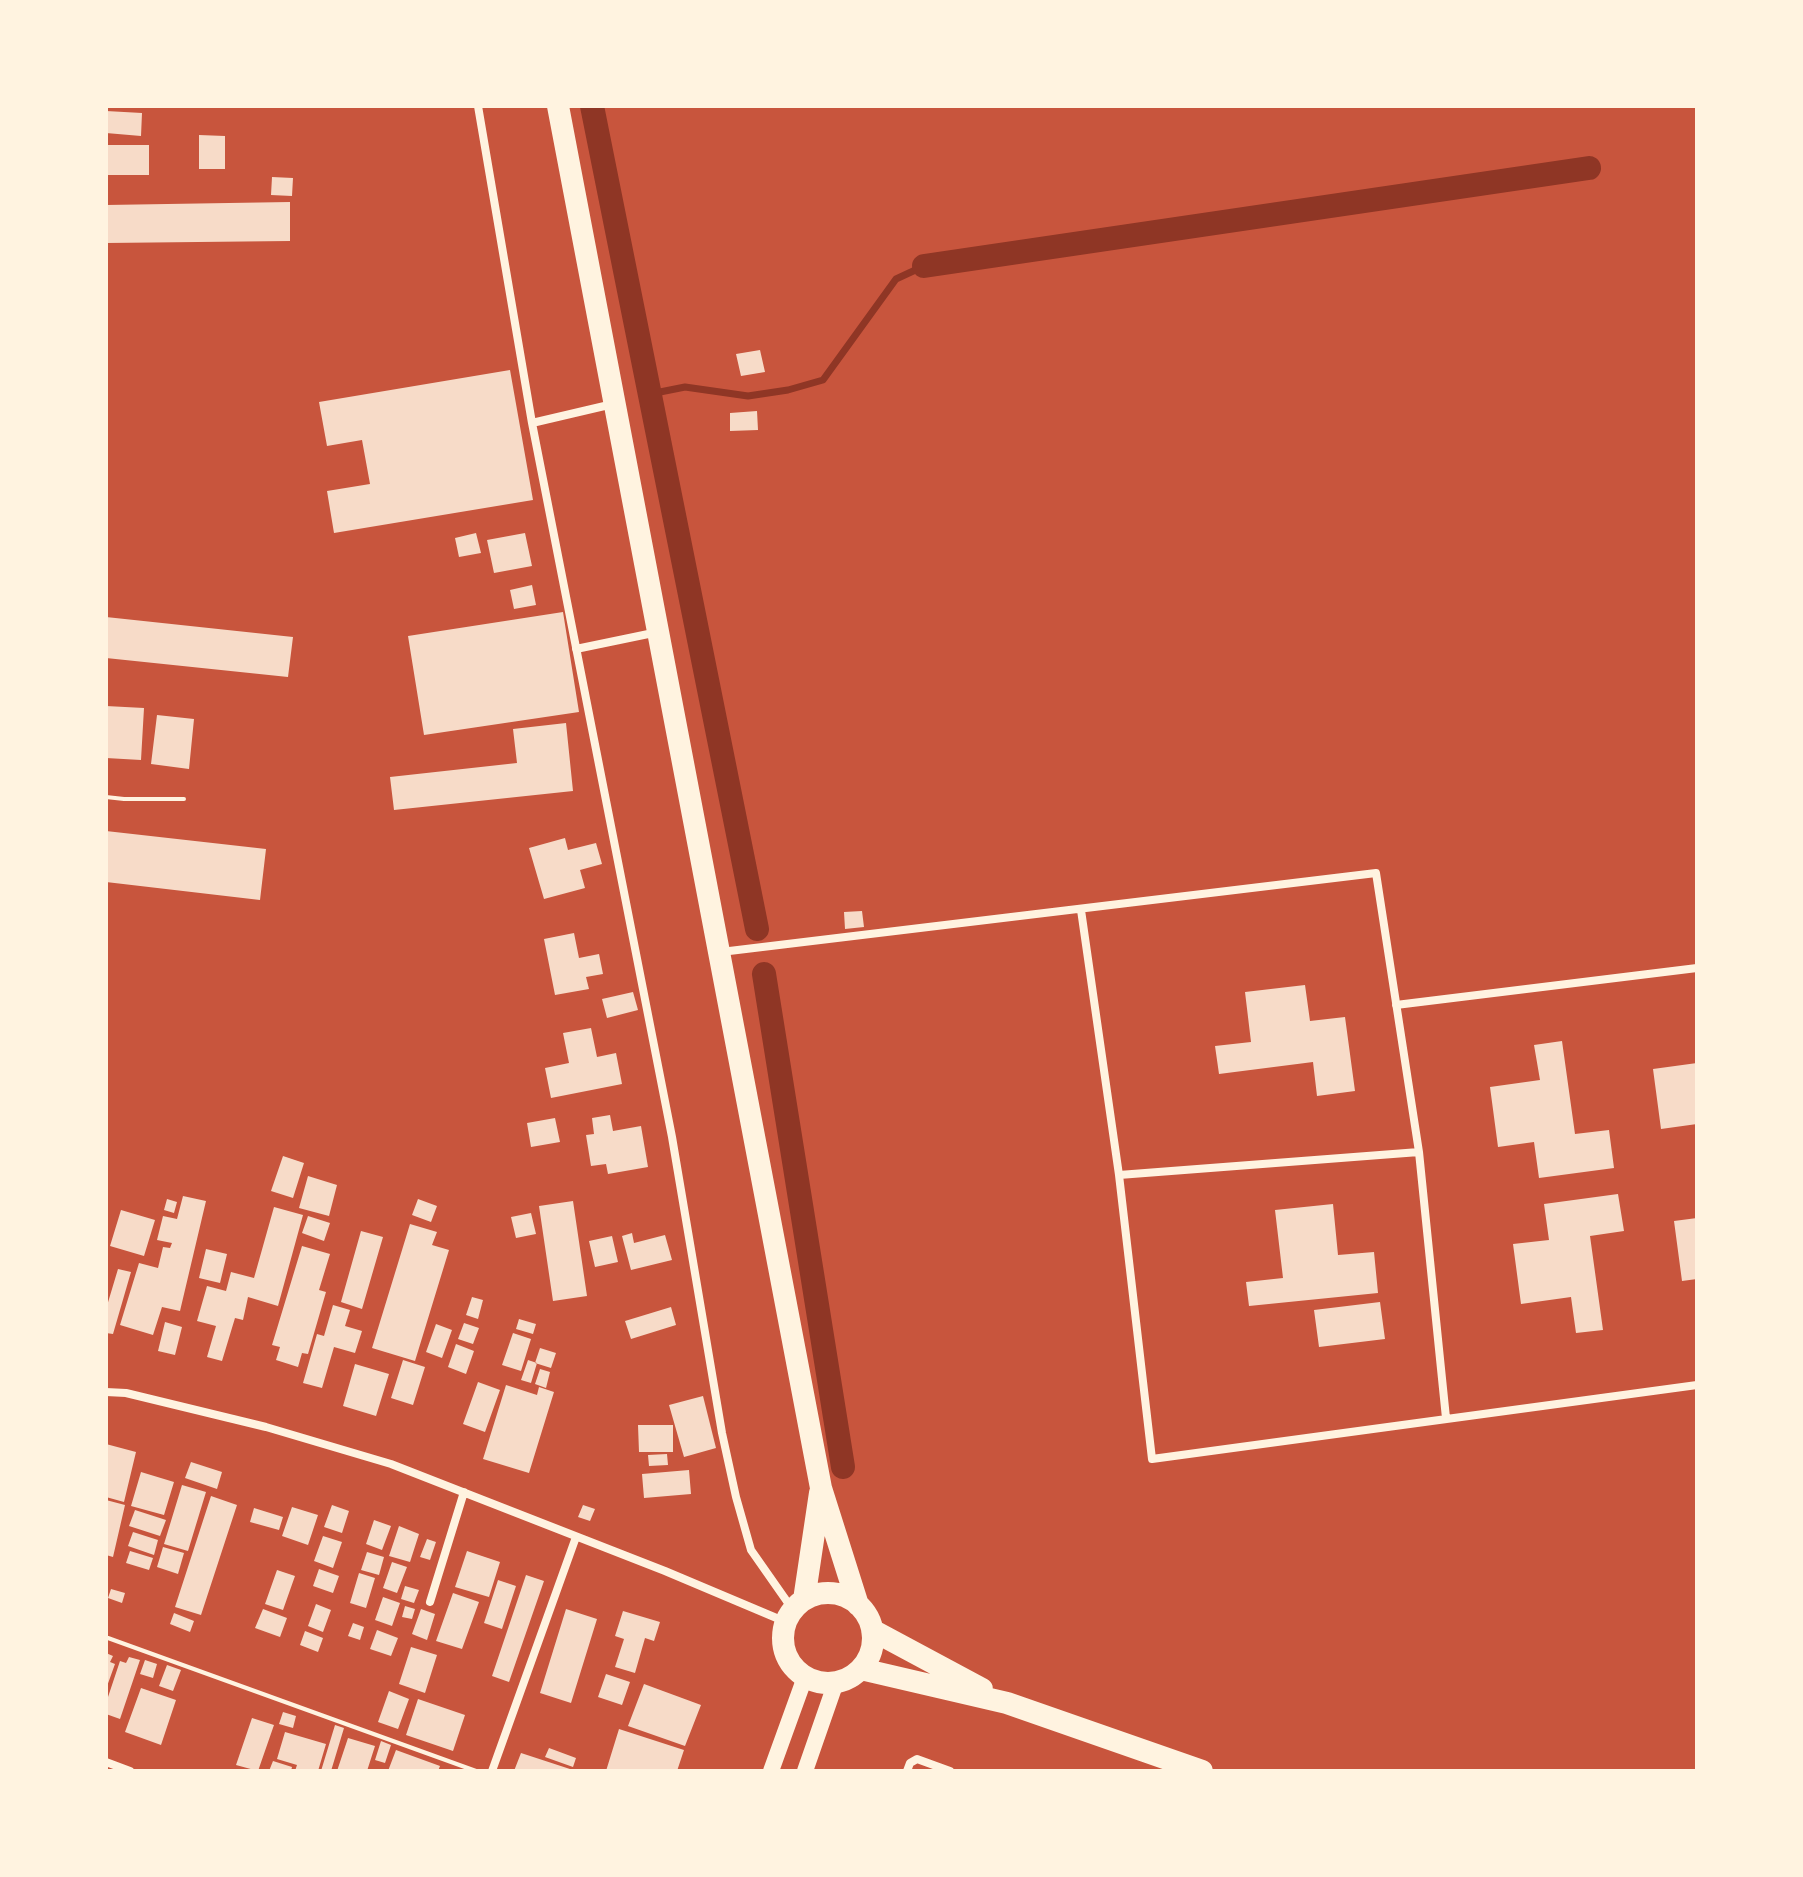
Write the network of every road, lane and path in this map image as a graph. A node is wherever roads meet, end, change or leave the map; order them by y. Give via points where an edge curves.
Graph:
1 (478, 106) edge
2 (558, 106) edge
3 (615, 404) junction
4 (532, 423) junction
5 (659, 632) junction
6 (576, 649) junction
7 (106, 797) edge
8 (184, 799) dead end
9 (1081, 910) junction
10 (720, 952) junction
11 (1697, 968) edge
12 (1396, 1005) junction
13 (1419, 1152) junction
14 (1119, 1175) junction
15 (1697, 1385) edge
16 (106, 1392) edge
17 (1446, 1418) junction
18 (821, 1488) junction
19 (464, 1492) junction
20 (576, 1537) junction
21 (430, 1602) dead end
22 (858, 1605) junction
23 (794, 1611) junction
24 (872, 1630) junction
25 (108, 1638) dead end
26 (861, 1669) junction
27 (805, 1677) junction
28 (836, 1682) junction
29 (1007, 1703) junction
30 (106, 1762) edge
31 (130, 1771) edge
32 (476, 1771) edge
33 (492, 1771) edge
34 (771, 1771) edge
35 (805, 1771) edge
36 (907, 1771) edge
37 (950, 1771) edge
38 (1202, 1771) edge

1 - 4 street
2 - 3 highway
3 - 4 street
3 - 5 highway
4 - 6 street
5 - 6 street
5 - 10 highway
6 - 23 street via 736,1497 751,1550
7 - 8 path
9 - 10 street
9 - 12 street via 1376,873
9 - 14 street
10 - 18 highway
11 - 12 street
12 - 13 street
13 - 14 street
13 - 17 street
14 - 17 street via 1152,1459
15 - 17 street
16 - 19 street via 266,1427
18 - 22 highway
18 - 23 highway
19 - 20 street
19 - 21 street
20 - 23 street
20 - 33 street
22 - 23 highway via 845,1597 817,1595
22 - 24 highway
23 - 27 highway via 783,1634 787,1659
24 - 26 highway via 869,1657
24 - 29 highway
25 - 32 path
26 - 28 highway
26 - 29 highway
27 - 28 highway
27 - 34 main road
28 - 35 main road
29 - 38 highway
30 - 31 street
36 - 37 street via 917,1759

